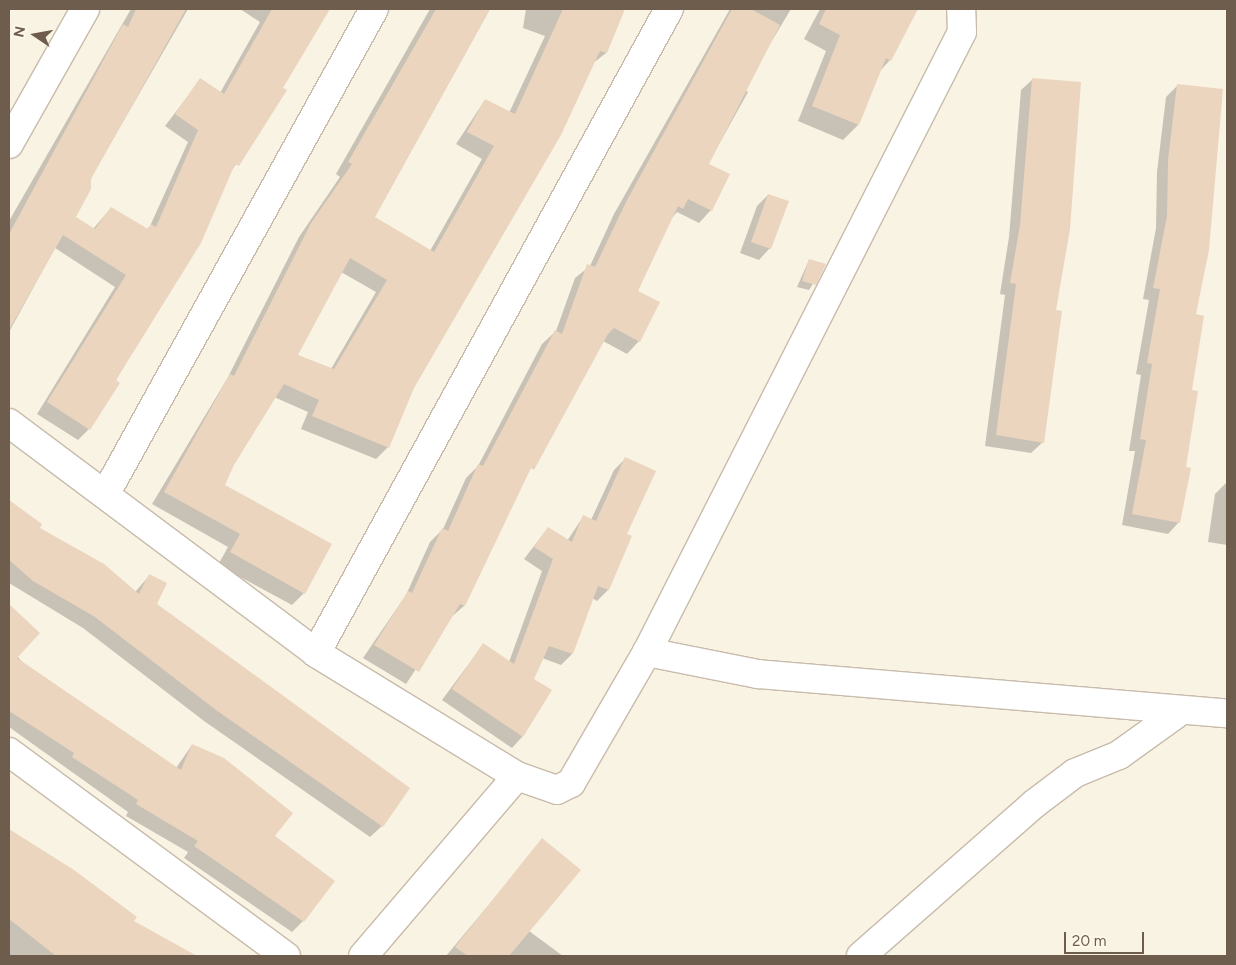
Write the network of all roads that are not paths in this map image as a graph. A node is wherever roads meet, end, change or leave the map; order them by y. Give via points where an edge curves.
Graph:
1 (85, 9) edge
2 (374, 9) edge
3 (669, 9) edge
4 (961, 9) edge
5 (9, 144) edge
6 (9, 423) edge
7 (106, 493) junction
8 (647, 652) junction
9 (316, 653) junction
10 (1179, 712) junction
11 (1227, 713) edge
12 (9, 752) edge
13 (517, 776) junction
14 (376, 952) edge
15 (286, 956) edge
16 (861, 956) edge

1 - 5 street
2 - 7 street
3 - 9 street
4 - 8 street via 962,32
6 - 7 street
7 - 9 street
8 - 10 street via 758,674
8 - 13 street via 570,783 557,790
9 - 13 street
10 - 11 street
10 - 16 street via 1119,755 1075,773 1034,804
12 - 15 street
13 - 14 street

